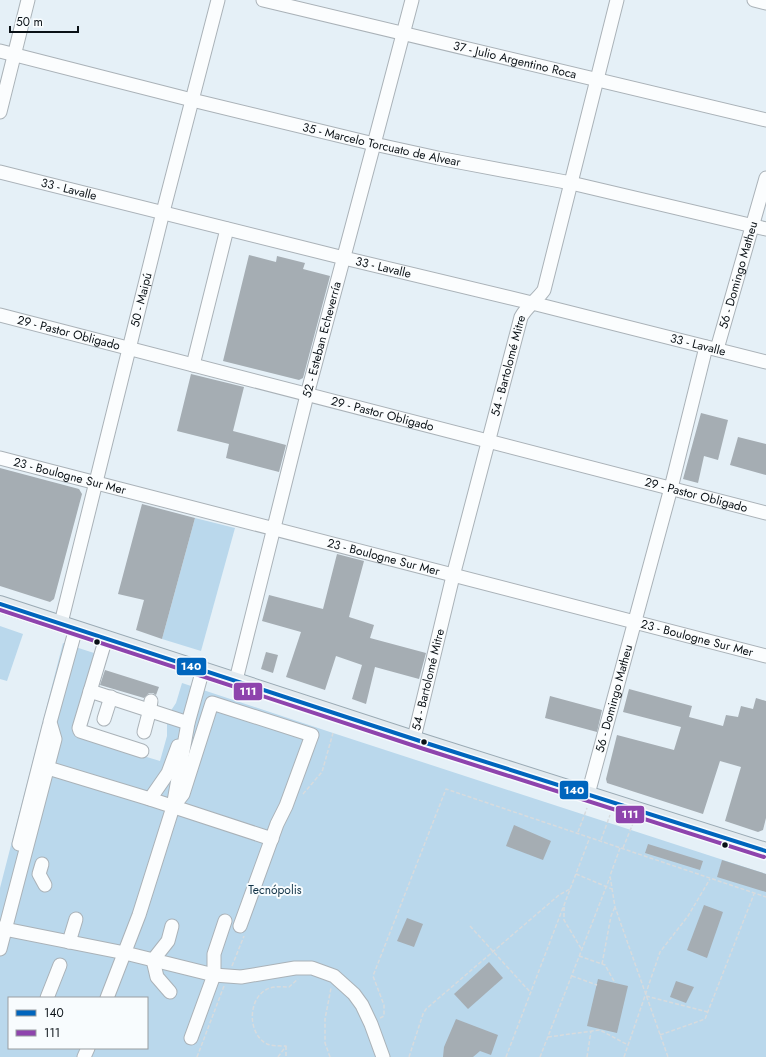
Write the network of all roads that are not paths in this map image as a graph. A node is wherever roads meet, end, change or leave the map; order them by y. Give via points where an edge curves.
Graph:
1 (28, 0) edge
2 (218, 0) edge
3 (263, 0) edge
4 (412, 0) edge
5 (616, 0) edge
6 (754, 0) edge
7 (766, 3) edge
8 (402, 33) junction
9 (0, 51) edge
10 (14, 55) junction
11 (597, 80) junction
12 (192, 100) junction
13 (0, 112) edge
14 (766, 120) edge
15 (374, 144) junction
16 (0, 172) edge
17 (766, 178) edge
18 (571, 183) junction
19 (164, 212) junction
20 (753, 226) junction
21 (227, 229) junction
22 (766, 229) edge
23 (344, 258) junction
24 (532, 303) junction
25 (0, 315) edge
26 (712, 348) junction
27 (130, 349) junction
28 (766, 362) edge
29 (193, 365) junction
30 (307, 395) junction
31 (488, 441) junction
32 (0, 458) edge
33 (97, 482) junction
34 (671, 488) junction
35 (766, 512) edge
36 (274, 530) junction
37 (453, 576) junction
38 (0, 604) edge
39 (634, 622) junction
40 (68, 626) junction
41 (106, 638) junction
42 (766, 656) edge
43 (203, 669) junction
44 (236, 680) junction
45 (101, 692) junction
46 (150, 705) junction
47 (104, 720) dead end
48 (50, 722) junction
49 (188, 722) junction
50 (144, 732) dead end
51 (414, 738) junction
52 (142, 751) dead end
53 (48, 768) junction
54 (591, 795) junction
55 (150, 799) junction
56 (173, 807) junction
57 (272, 839) junction
58 (766, 851) edge
59 (42, 864) dead end
60 (45, 885) dead end
61 (0, 916) edge
62 (76, 919) dead end
63 (225, 921) dead end
64 (172, 926) dead end
65 (240, 926) dead end
66 (2, 929) edge
67 (69, 942) junction
68 (0, 949) edge
69 (124, 953) junction
70 (153, 960) junction
71 (60, 965) dead end
72 (214, 975) junction
73 (170, 992) dead end
74 (47, 997) edge
75 (107, 997) edge
76 (191, 1038) dead end
77 (383, 1057) edge

1 - 10 street
2 - 12 street, 50 - Maipú
3 - 8 street, 37 - Julio Argentino Roca
4 - 8 street, 52 - Esteban Echeverría
5 - 11 street, 54 - Bartolomé Mitre
6 - 7 street
8 - 11 street, 37 - Julio Argentino Roca
8 - 15 street, 52 - Esteban Echeverría
9 - 10 street, 35 - Marcelo Torcuato de Alvear
10 - 12 street, 35 - Marcelo Torcuato de Alvear
10 - 13 street
11 - 14 street, 37 - Julio Argentino Roca
11 - 18 street, 54 - Bartolomé Mitre
12 - 15 street, 35 - Marcelo Torcuato de Alvear
12 - 19 street, 50 - Maipú
15 - 18 street, 35 - Marcelo Torcuato de Alvear
15 - 23 street, 52 - Esteban Echeverría
16 - 19 street, 33 - Lavalle
17 - 20 street, 56 - Domingo Matheu
18 - 20 street, 35 - Marcelo Torcuato de Alvear
18 - 24 street, 54 - Bartolomé Mitre via 544,290
19 - 21 street, 33 - Lavalle
19 - 27 street, 50 - Maipú
20 - 22 street, 35 - Marcelo Torcuato de Alvear
20 - 26 street, 56 - Domingo Matheu
21 - 23 street, 33 - Lavalle
21 - 29 street
23 - 24 street, 33 - Lavalle
23 - 30 street, 52 - Esteban Echeverría
24 - 26 street, 33 - Lavalle
24 - 31 street, 54 - Bartolomé Mitre via 521,317
25 - 27 street, 29 - Pastor Obligado
26 - 28 street, 33 - Lavalle
26 - 34 street, 56 - Domingo Matheu
27 - 29 street, 29 - Pastor Obligado
27 - 33 street, 50 - Maipú
29 - 30 street, 29 - Pastor Obligado
30 - 31 street, 29 - Pastor Obligado
30 - 36 street, 52 - Esteban Echeverría
31 - 34 street, 29 - Pastor Obligado
31 - 37 street, 54 - Bartolomé Mitre
32 - 33 street, 23 - Boulogne Sur Mer
33 - 36 street, 23 - Boulogne Sur Mer
33 - 40 street, 50 - Maipú
34 - 35 street, 29 - Pastor Obligado
34 - 39 street, 56 - Domingo Matheu
36 - 37 street, 23 - Boulogne Sur Mer
36 - 44 street, 52 - Esteban Echeverría
37 - 39 street, 23 - Boulogne Sur Mer
37 - 51 street, 54 - Bartolomé Mitre
38 - 40 main road
39 - 42 street, 23 - Boulogne Sur Mer
39 - 54 street, 56 - Domingo Matheu
40 - 41 main road
40 - 48 street, 50 - Maipú
41 - 43 main road
41 - 45 street
43 - 44 main road
43 - 49 street
44 - 51 main road
45 - 46 street
45 - 47 street
45 - 52 street via 79,728 80,731
46 - 49 street
46 - 50 street
48 - 53 street via 55,739
48 - 61 street, 50 - Maipú
49 - 55 street via 168,773
49 - 56 street
51 - 54 main road
53 - 55 street
53 - 66 street
54 - 58 main road
55 - 56 street
56 - 57 street
56 - 57 street via 183,794 212,703 312,735
56 - 69 street
57 - 65 street
59 - 60 street via 39,874
62 - 67 street
63 - 72 street via 214,954
64 - 70 street via 168,941
66 - 67 street
66 - 68 street
67 - 69 street
69 - 70 street
69 - 75 street
70 - 72 street
70 - 73 street via 157,976
71 - 74 street
72 - 76 street
72 - 77 street via 241,977 295,968 312,968 334,976 362,1005

